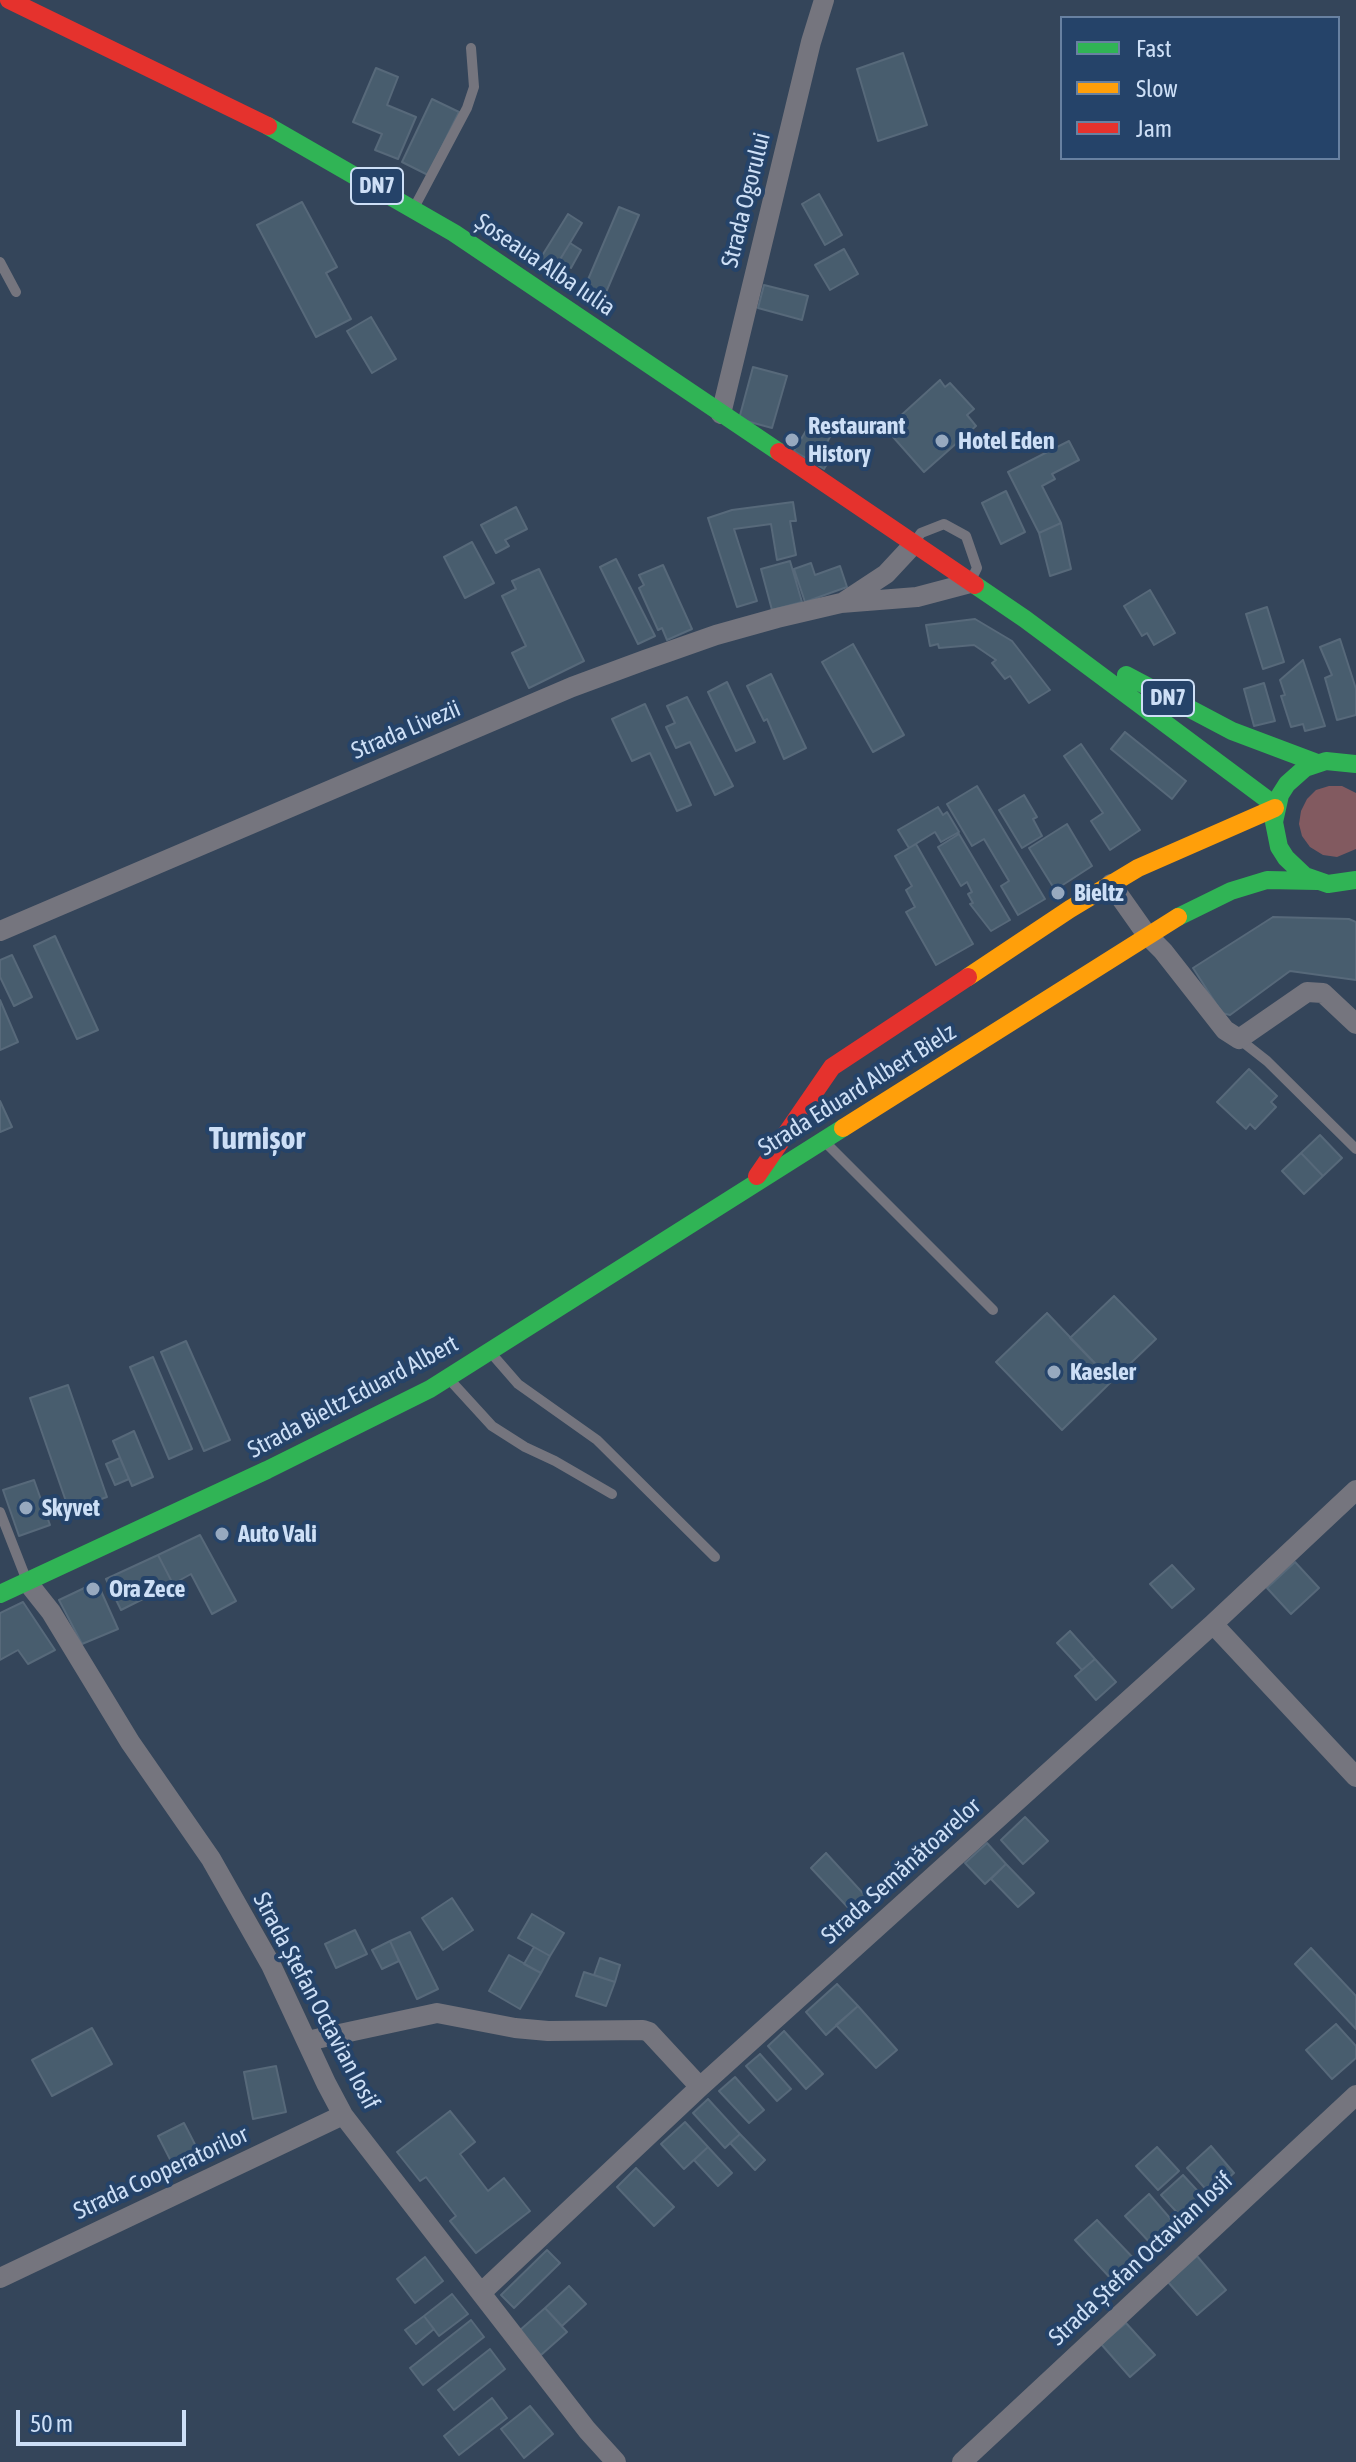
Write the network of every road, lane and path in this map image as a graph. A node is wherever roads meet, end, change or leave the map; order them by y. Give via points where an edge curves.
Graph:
1 (9, 0) edge
2 (824, 0) edge
3 (471, 48) dead end
4 (414, 208) junction
5 (0, 262) edge
6 (16, 292) dead end
7 (721, 414) junction
8 (913, 545) junction
9 (970, 583) junction
10 (841, 603) junction
11 (1025, 619) junction
12 (1352, 761) edge
13 (1317, 763) junction
14 (1276, 807) junction
15 (1317, 881) junction
16 (1354, 881) edge
17 (1111, 884) junction
18 (0, 931) edge
19 (1147, 935) junction
20 (1356, 1024) edge
21 (1239, 1039) junction
22 (824, 1140) junction
23 (1356, 1149) edge
24 (751, 1185) junction
25 (993, 1310) dead end
26 (490, 1351) junction
27 (448, 1378) junction
28 (1356, 1490) edge
29 (612, 1494) dead end
30 (0, 1512) edge
31 (715, 1557) dead end
32 (28, 1583) junction
33 (0, 1594) edge
34 (1213, 1624) junction
35 (1356, 1777) edge
36 (307, 2041) junction
37 (700, 2087) junction
38 (1356, 2095) edge
39 (343, 2115) junction
40 (0, 2278) edge
41 (482, 2292) junction
42 (616, 2462) edge
43 (962, 2462) edge

1 - 4 street, Șoseaua Alba Iulia / DN7 via 235,108
2 - 7 street, Strada Ogorului
3 - 4 lane via 474,87 467,108
4 - 7 street, Șoseaua Alba Iulia / DN7
5 - 6 lane
7 - 8 street, Șoseaua Alba Iulia / DN7
8 - 9 street, Șoseaua Alba Iulia / DN7
8 - 9 lane via 921,533 944,524 966,536 977,568
8 - 10 street, Strada Livezii via 886,574
9 - 10 street, Strada Livezii via 917,597
9 - 11 street, Șoseaua Alba Iulia / DN7
10 - 18 street, Strada Livezii via 716,635 572,687
11 - 13 street, Șoseaua Alba Iulia / DN7 via 1201,716 1259,744
11 - 14 street, Șoseaua Alba Iulia / DN7
12 - 13 street, Șoseaua Alba Iulia / DN7
13 - 14 street via 1287,784
14 - 15 street via 1275,835 1286,858
14 - 17 street, Strada Eduard Albert Bielz via 1163,855
15 - 16 street
15 - 19 street, Strada Eduard Albert Bielz via 1267,880 1231,891
17 - 19 street
17 - 24 street, Strada Eduard Albert Bielz via 832,1067
19 - 21 street via 1225,1030
19 - 22 street, Strada Eduard Albert Bielz
20 - 21 street via 1323,993 1307,992
21 - 23 lane
22 - 24 street, Strada Eduard Albert Bielz
22 - 25 lane
24 - 26 street, Strada Bieltz Eduard Albert
26 - 27 street, Strada Bieltz Eduard Albert
26 - 31 lane via 518,1384 597,1440
27 - 29 lane via 492,1426
27 - 32 street, Strada Bieltz Eduard Albert
28 - 34 street, Strada Semănătoarelor
30 - 32 lane
32 - 33 street, Strada Bieltz Eduard Albert
32 - 36 street, Strada Ștefan Octavian Iosif via 211,1859
34 - 35 street
34 - 37 street, Strada Semănătoarelor
36 - 37 street via 437,2013 548,2031 643,2030
36 - 39 street, Strada Ștefan Octavian Iosif
37 - 41 street, Strada Semănătoarelor
38 - 43 street, Strada Ștefan Octavian Iosif
39 - 40 street, Strada Cooperatorilor
39 - 41 street, Strada Ștefan Octavian Iosif
41 - 42 street, Strada Ștefan Octavian Iosif

